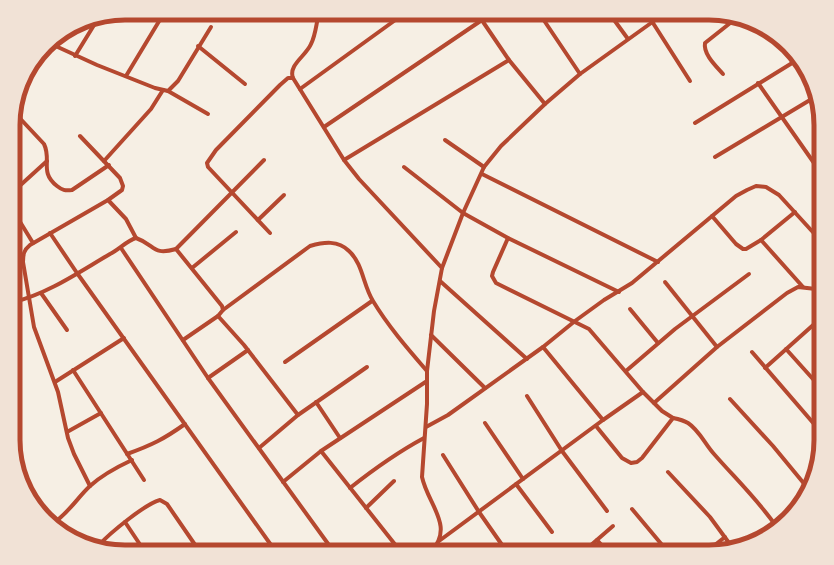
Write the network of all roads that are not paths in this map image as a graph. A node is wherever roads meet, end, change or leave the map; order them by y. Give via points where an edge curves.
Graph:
1 (160, 20) edge
2 (318, 20) edge
3 (395, 20) edge
4 (482, 20) joint
5 (544, 20) edge
6 (614, 20) edge
7 (657, 20) edge
8 (653, 23) junction
9 (731, 23) edge
10 (95, 25) edge
11 (211, 27) dead end
12 (628, 40) junction
13 (56, 46) edge
14 (198, 46) junction
15 (75, 56) junction
16 (509, 60) junction
17 (793, 62) edge
18 (580, 74) junction
19 (722, 74) dead end
20 (126, 76) junction
21 (293, 78) junction
22 (690, 81) dead end
23 (758, 83) junction
24 (245, 84) dead end
25 (300, 89) junction
26 (163, 90) junction
27 (168, 91) junction
28 (810, 100) edge
29 (545, 104) junction
30 (208, 114) dead end
31 (782, 118) junction
32 (20, 119) edge
33 (695, 123) dead end
34 (324, 127) junction
35 (80, 136) dead end
36 (445, 140) dead end
37 (715, 157) dead end
38 (264, 160) dead end
39 (344, 160) junction
40 (47, 161) junction
41 (104, 161) junction
42 (814, 163) edge
43 (109, 165) junction
44 (404, 167) dead end
45 (484, 167) junction
46 (482, 174) junction
47 (20, 186) edge
48 (231, 193) junction
49 (284, 195) dead end
50 (108, 200) junction
51 (794, 212) junction
52 (463, 213) junction
53 (712, 216) junction
54 (258, 220) junction
55 (20, 222) edge
56 (236, 232) dead end
57 (50, 233) junction
58 (270, 233) dead end
59 (814, 233) edge
60 (136, 238) junction
61 (508, 238) junction
62 (761, 240) junction
63 (33, 243) junction
64 (121, 248) junction
65 (176, 249) junction
66 (658, 262) junction
67 (192, 268) junction
68 (442, 268) junction
69 (77, 273) junction
70 (749, 274) dead end
71 (440, 281) junction
72 (665, 282) dead end
73 (803, 287) junction
74 (814, 289) edge
75 (619, 292) junction
76 (41, 293) junction
77 (29, 298) junction
78 (20, 300) edge
79 (372, 300) junction
80 (630, 309) dead end
81 (223, 310) junction
82 (218, 316) junction
83 (692, 316) junction
84 (575, 321) junction
85 (814, 324) edge
86 (67, 330) dead end
87 (431, 335) junction
88 (124, 338) junction
89 (183, 340) junction
90 (658, 343) junction
91 (543, 347) junction
92 (717, 347) junction
93 (786, 349) junction
94 (248, 350) junction
95 (752, 352) dead end
96 (527, 359) junction
97 (285, 362) dead end
98 (367, 367) dead end
99 (765, 368) junction
100 (74, 370) junction
101 (427, 371) junction
102 (626, 371) junction
103 (208, 378) junction
104 (814, 379) edge
105 (427, 381) junction
106 (55, 382) junction
107 (485, 388) junction
108 (643, 392) junction
109 (526, 396) dead end
110 (730, 399) dead end
111 (316, 402) junction
112 (654, 403) junction
113 (101, 413) junction
114 (298, 415) junction
115 (673, 418) junction
116 (603, 420) junction
117 (485, 423) dead end
118 (185, 424) junction
119 (814, 424) edge
120 (596, 426) junction
121 (426, 427) junction
122 (67, 432) junction
123 (340, 438) junction
124 (424, 438) junction
125 (259, 448) junction
126 (321, 451) junction
127 (562, 451) junction
128 (127, 454) junction
129 (443, 454) dead end
130 (132, 460) junction
131 (668, 472) dead end
132 (523, 479) junction
133 (144, 480) dead end
134 (394, 481) dead end
135 (283, 482) junction
136 (516, 484) junction
137 (804, 484) edge
138 (90, 486) junction
139 (350, 488) junction
140 (366, 508) junction
141 (632, 508) dead end
142 (607, 511) dead end
143 (479, 512) junction
144 (57, 520) edge
145 (124, 522) junction
146 (773, 523) edge
147 (613, 526) dead end
148 (552, 532) dead end
149 (725, 536) junction
150 (597, 540) junction
151 (439, 541) junction
152 (101, 542) edge
153 (729, 543) edge
154 (140, 545) edge
155 (195, 545) edge
156 (271, 545) edge
157 (329, 545) edge
158 (395, 545) edge
159 (436, 545) edge
160 (502, 545) edge
161 (591, 545) edge
162 (602, 545) edge
163 (662, 545) edge
164 (715, 545) edge

1 - 20 street
2 - 21 street via 315,36 307,52 294,65
3 - 25 street
4 - 16 street
4 - 34 street
5 - 18 street
6 - 12 street
7 - 8 street
8 - 12 street
8 - 22 street
9 - 19 street via 705,43 704,47
10 - 15 street
11 - 14 street
12 - 18 street
13 - 15 street
14 - 24 street
14 - 27 street via 178,81
15 - 20 street
16 - 29 street
16 - 39 street
17 - 23 street
18 - 29 street
20 - 26 street
21 - 25 street
21 - 48 street via 288,78 280,85 207,163 208,168
23 - 31 street
23 - 33 street
25 - 34 street
26 - 27 street
26 - 41 street via 151,109
27 - 30 street
28 - 31 street
29 - 45 street via 501,146
31 - 37 street
31 - 42 street
32 - 40 street via 44,144 47,149
34 - 39 street
35 - 41 street
36 - 45 street
38 - 48 street
39 - 68 street
40 - 43 street via 50,179 66,191 72,190
40 - 47 street
41 - 43 street
43 - 50 street via 123,186 120,192
44 - 52 street
45 - 46 street
46 - 52 street
46 - 66 street
48 - 54 street
48 - 65 street
49 - 54 street
50 - 57 street
50 - 60 street via 126,219
51 - 53 street via 773,190 756,186 736,196
51 - 59 street
51 - 62 street
52 - 61 street
52 - 68 street
53 - 62 street via 743,249 750,248
53 - 66 street
54 - 58 street
55 - 63 street
56 - 67 street
57 - 63 street
57 - 69 street
60 - 64 street
60 - 65 street via 157,251
61 - 75 street
61 - 84 street via 493,272 493,279 500,285
62 - 73 street
63 - 77 street via 23,254
64 - 69 street
64 - 89 street
65 - 67 street
66 - 75 street
67 - 81 street
68 - 71 street
69 - 76 street
69 - 88 street
70 - 83 street
71 - 87 street
71 - 96 street
72 - 83 street
73 - 74 street
73 - 92 street via 787,293
75 - 84 street
76 - 77 street
76 - 86 street
77 - 78 street
77 - 106 street via 34,327
79 - 81 street via 357,260 341,246 323,242 310,246
79 - 97 street
79 - 101 street
80 - 90 street
81 - 82 street
82 - 89 street
82 - 94 street
83 - 90 street
83 - 92 street
84 - 91 street
84 - 102 street via 596,335
85 - 93 street
87 - 101 street
87 - 107 street
88 - 100 street
88 - 118 street
89 - 103 street
90 - 102 street
91 - 96 street
91 - 116 street
92 - 112 street
93 - 99 street
93 - 104 street
94 - 103 street
94 - 114 street
95 - 99 street
96 - 107 street
98 - 111 street
99 - 119 street
100 - 106 street
100 - 113 street
101 - 105 street
102 - 108 street
103 - 125 street
105 - 121 street
105 - 123 street
106 - 122 street
107 - 121 street via 448,415
108 - 112 street
108 - 116 street
109 - 127 street
110 - 137 street
111 - 114 street
111 - 123 street
112 - 115 street
113 - 122 street
113 - 128 street
114 - 125 street
115 - 120 street via 642,458 631,464 622,458
115 - 146 street via 681,420 696,431
116 - 120 street
117 - 132 street
118 - 128 street via 163,440
118 - 156 street
120 - 127 street
121 - 124 street
122 - 138 street via 74,454
123 - 126 street
124 - 139 street via 378,466
124 - 151 street via 422,477 441,525
125 - 135 street
126 - 135 street
126 - 139 street
127 - 132 street
127 - 142 street
128 - 130 street
129 - 143 street
130 - 133 street
130 - 138 street via 112,470
131 - 149 street
132 - 136 street
134 - 140 street
135 - 157 street
136 - 143 street
136 - 148 street
138 - 144 street
139 - 140 street
140 - 158 street
141 - 163 street
143 - 151 street
143 - 160 street
145 - 152 street
145 - 154 street
145 - 155 street via 157,501 164,501
147 - 150 street
149 - 153 street
149 - 164 street
150 - 161 street
150 - 162 street
151 - 159 street

